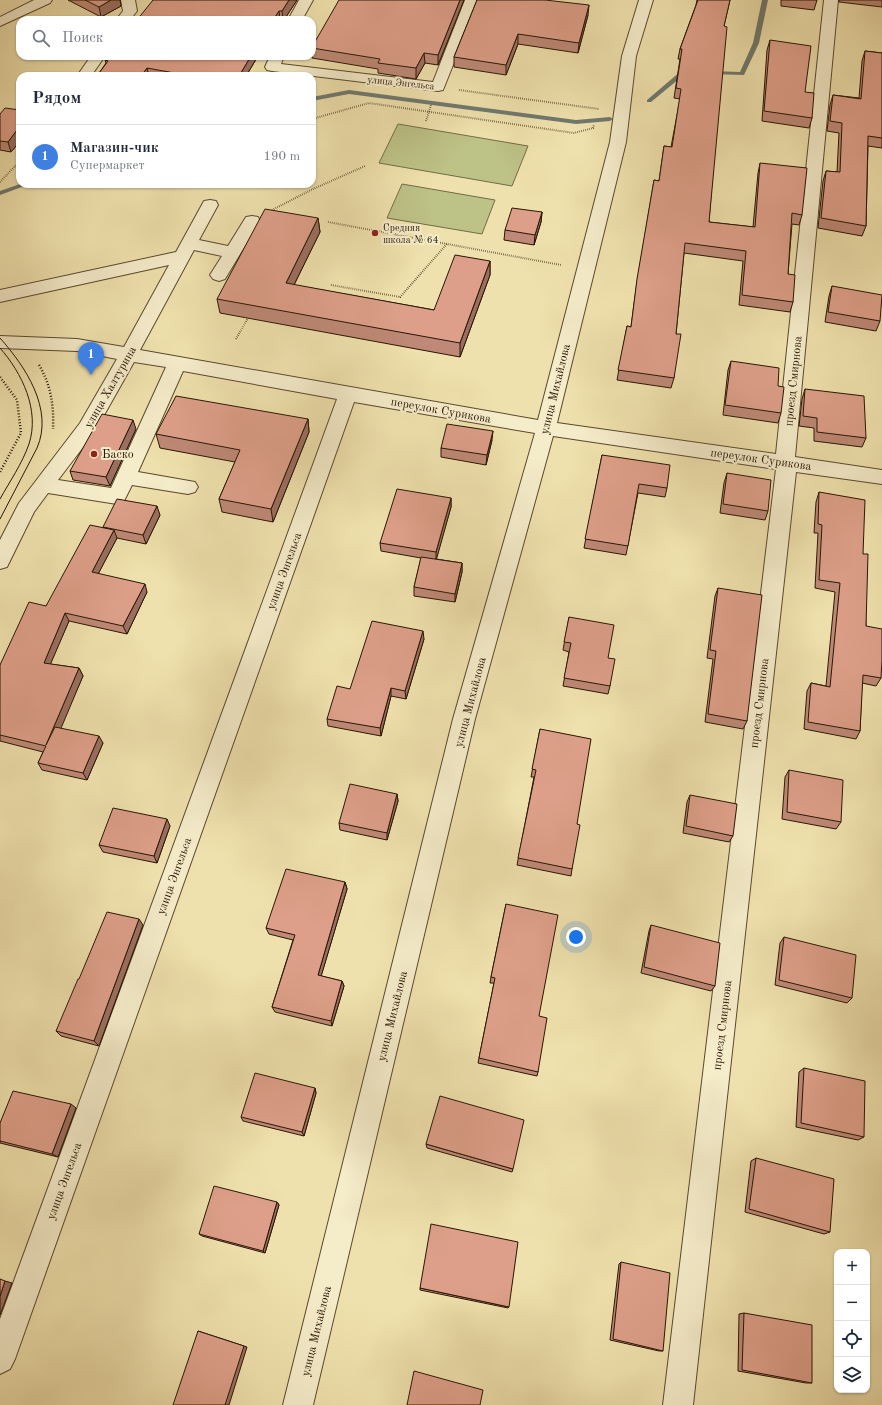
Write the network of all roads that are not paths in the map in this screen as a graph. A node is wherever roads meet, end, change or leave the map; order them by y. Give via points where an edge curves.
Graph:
1 (44, 0) edge
2 (128, 0) edge
3 (306, 0) edge
4 (472, 0) edge
5 (646, 0) edge
6 (831, 0) edge
7 (126, 16) edge
8 (298, 16) edge
9 (0, 22) edge
10 (95, 60) edge
11 (274, 62) edge
12 (87, 72) edge
13 (210, 205) dead end
14 (252, 221) road end
15 (186, 250) junction
16 (233, 252) junction
17 (220, 275) dead end
18 (0, 296) edge
19 (0, 342) edge
20 (129, 354) junction
21 (177, 363) junction
22 (348, 394) junction
23 (545, 428) junction
24 (786, 462) junction
25 (125, 477) junction
26 (882, 477) edge
27 (43, 485) junction
28 (188, 487) dead end
29 (0, 561) edge
30 (0, 1359) edge
31 (298, 1405) edge
32 (678, 1405) edge

1 - 9 street
2 - 7 street via 130,11
3 - 8 street
4 - 11 street, улица Энгельса via 438,87
5 - 23 street, улица Михайлова via 629,56 621,127
6 - 24 street, проезд Смирнова
10 - 12 street
13 - 15 street, улица Халтурина
14 - 16 street
15 - 16 street
15 - 18 street
15 - 20 street, улица Халтурина
16 - 17 street
19 - 20 street, переулок Сурикова via 77,345
20 - 21 street, переулок Сурикова
20 - 27 street, улица Халтурина via 87,428
21 - 22 street, переулок Сурикова
21 - 25 street
22 - 23 street, переулок Сурикова
22 - 30 street, улица Энгельса
23 - 24 street, переулок Сурикова
23 - 31 street, улица Михайлова via 464,719
24 - 26 street, переулок Сурикова
24 - 32 street, проезд Смирнова
25 - 27 street via 117,496
25 - 28 street
27 - 29 street, улица Халтурина via 26,508

